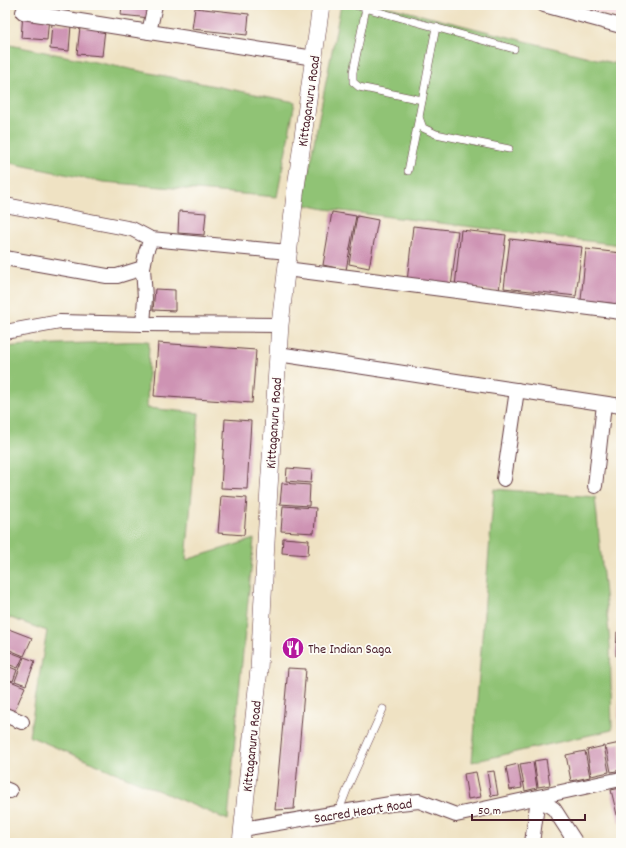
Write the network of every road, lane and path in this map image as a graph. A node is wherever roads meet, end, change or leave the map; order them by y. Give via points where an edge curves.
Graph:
1 (155, 5) edge
2 (321, 5) edge
3 (354, 5) edge
4 (544, 5) edge
5 (366, 8) junction
6 (23, 12) dead end
7 (621, 26) edge
8 (436, 27) junction
9 (149, 32) junction
10 (514, 49) dead end
11 (314, 58) junction
12 (422, 100) junction
13 (419, 117) junction
14 (509, 149) dead end
15 (408, 171) dead end
16 (5, 205) edge
17 (151, 239) junction
18 (288, 252) junction
19 (5, 258) edge
20 (143, 268) junction
21 (286, 269) junction
22 (621, 312) edge
23 (144, 324) junction
24 (280, 325) junction
25 (5, 332) edge
26 (278, 354) junction
27 (517, 390) junction
28 (604, 404) junction
29 (621, 406) edge
30 (504, 479) dead end
31 (595, 486) dead end
32 (383, 709) dead end
33 (5, 715) edge
34 (22, 722) dead end
35 (621, 779) edge
36 (538, 798) junction
37 (338, 814) junction
38 (242, 836) edge
39 (532, 843) edge
40 (576, 843) edge

1 - 9 street
2 - 11 street, Kittaganuru Road
3 - 5 lane
4 - 7 street
5 - 8 lane
5 - 12 lane via 353,82 359,87
6 - 9 street
8 - 10 lane
8 - 12 lane
9 - 11 street
11 - 18 street, Kittaganuru Road
12 - 13 lane
13 - 14 lane via 424,128 436,134
13 - 15 lane
16 - 17 street via 132,229
17 - 18 street
17 - 20 street
18 - 21 street, Kittaganuru Road
19 - 20 street via 107,276 117,276
20 - 23 street
21 - 22 street
21 - 24 street, Kittaganuru Road
23 - 24 street
23 - 25 street via 60,322
24 - 26 street, Kittaganuru Road
26 - 27 street
26 - 38 street, Kittaganuru Road via 259,669
27 - 28 street
27 - 30 street
28 - 29 street
28 - 31 street
32 - 37 lane
33 - 34 street
35 - 36 street, Sacred Heart Road
36 - 37 street, Sacred Heart Road via 456,815 419,801
36 - 39 street
36 - 40 street via 554,809
37 - 38 street, Sacred Heart Road

